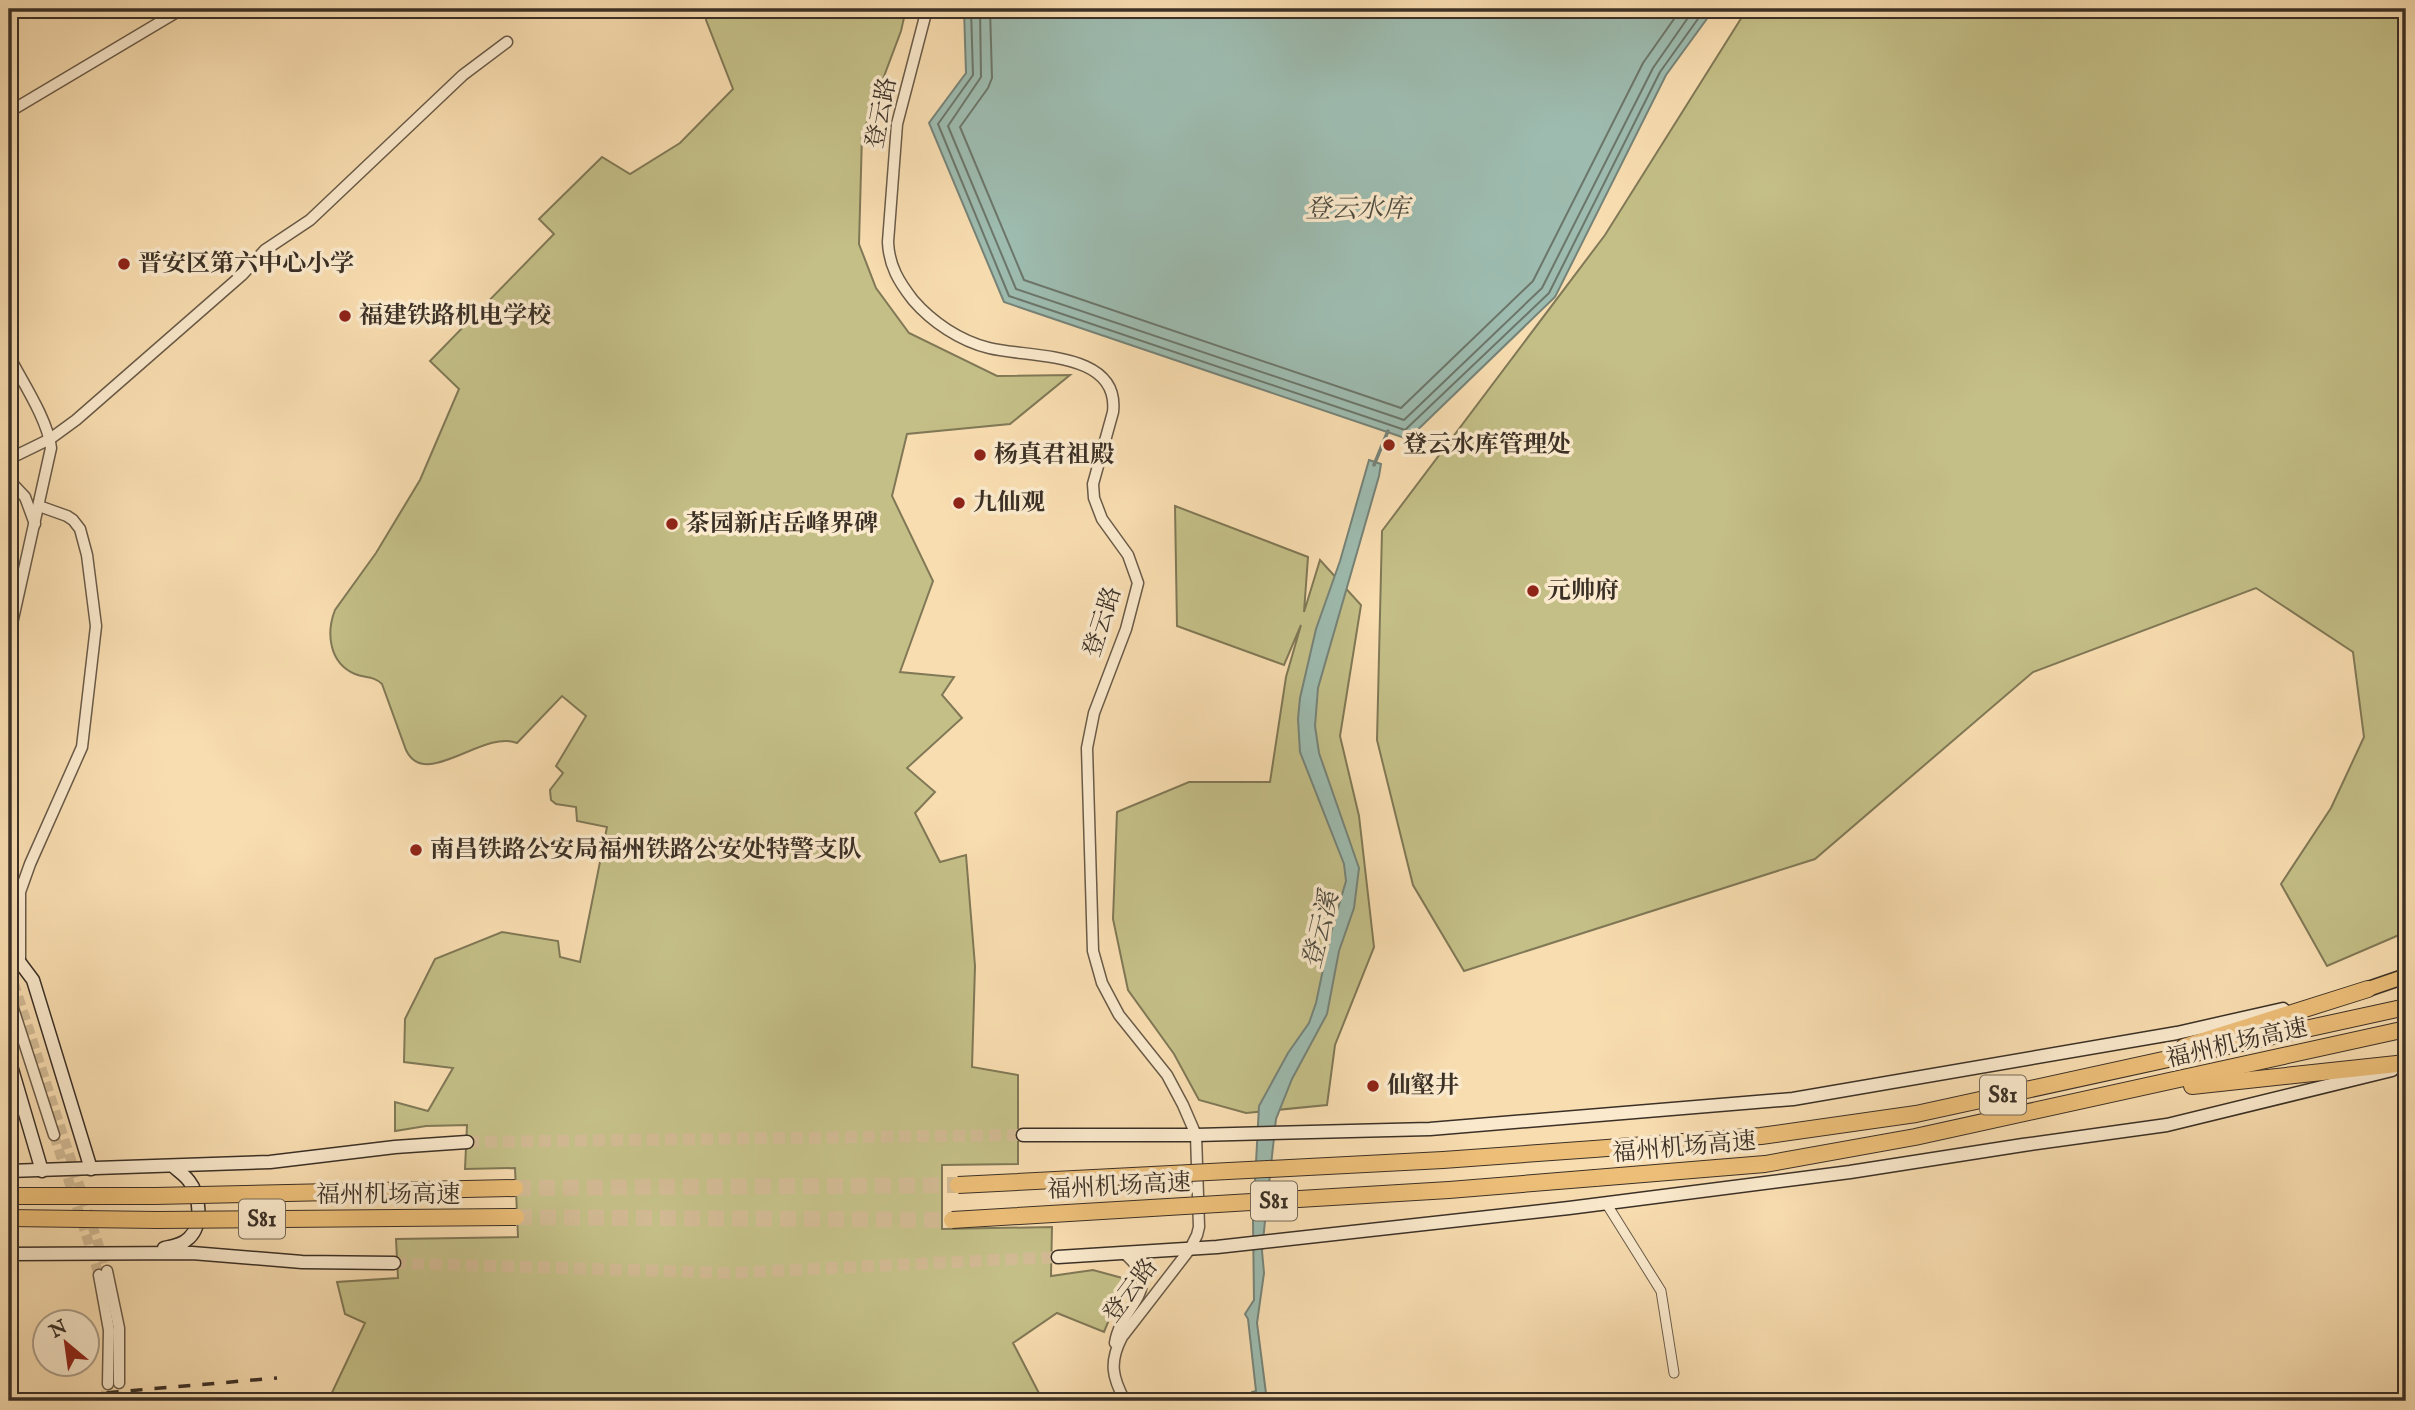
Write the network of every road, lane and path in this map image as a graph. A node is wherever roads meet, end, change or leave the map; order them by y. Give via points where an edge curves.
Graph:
1 (182, 9) edge
2 (927, 9) edge
3 (506, 42) dead end
4 (9, 112) edge
5 (9, 356) edge
6 (50, 439) junction
7 (9, 459) edge
8 (9, 480) edge
9 (39, 506) junction
10 (35, 524) junction
11 (9, 637) edge
12 (9, 948) edge
13 (20, 962) junction
14 (2406, 978) edge
15 (2368, 989) junction
16 (9, 996) edge
17 (2406, 1007) edge
18 (2406, 1029) edge
19 (9, 1059) edge
20 (2406, 1065) edge
21 (2110, 1071) junction
22 (2117, 1094) junction
23 (54, 1135) tunnel mouth
24 (1023, 1135) tunnel mouth
25 (1196, 1135) junction
26 (467, 1142) tunnel mouth
27 (173, 1166) junction
28 (91, 1169) junction
29 (9, 1171) edge
30 (41, 1171) junction
31 (958, 1185) tunnel mouth
32 (515, 1188) tunnel mouth
33 (9, 1196) edge
34 (1606, 1203) junction
35 (516, 1217) tunnel mouth
36 (9, 1218) edge
37 (952, 1220) tunnel mouth
38 (1190, 1249) junction
39 (143, 1252) junction
40 (9, 1254) edge
41 (1125, 1254) junction
42 (1058, 1257) tunnel mouth
43 (394, 1263) tunnel mouth
44 (103, 1273) tunnel mouth
45 (1116, 1337) junction
46 (1114, 1353) junction
47 (1674, 1373) dead end
48 (113, 1383) tunnel mouth
49 (1125, 1401) edge

1 - 4 street
2 - 25 street, 登云路 via 896,135 889,258 919,306 949,331 989,348 1084,365 1101,376 1111,392 1113,412 1093,484 1094,498 1102,519 1128,555 1138,583 1094,713 1087,748 1093,951 1102,983 1119,1015 1167,1075
3 - 6 street via 463,75 310,220 265,250 185,327
5 - 6 street
6 - 7 street
6 - 9 street
8 - 10 street via 25,497
9 - 10 street
9 - 13 street via 66,516 80,529 96,626 79,756 20,892
10 - 11 street
12 - 13 main road
13 - 28 main road via 33,980
14 - 15 highway
15 - 21 highway
15 - 25 main road via 2177,1033 1793,1099 1430,1129
16 - 23 street
17 - 21 highway, 福州机场高速 / S81
18 - 22 highway, 福州机场高速 / S81
19 - 30 main road
20 - 22 highway
20 - 34 main road via 2167,1125
21 - 31 highway, 福州机场高速 / S81, bridge via 1916,1115 1761,1136 1443,1160
22 - 37 highway, 福州机场高速 / S81, bridge via 1765,1164 1449,1190
24 - 25 main road
25 - 38 street, 登云路 via 1199,1227
26 - 27 main road via 270,1162
27 - 28 main road
27 - 39 main road via 194,1189 197,1226 180,1244
28 - 30 main road
29 - 30 main road
32 - 33 highway, 福州机场高速 / S81, bridge
34 - 38 main road
34 - 47 street via 1661,1291
35 - 36 highway, 福州机场高速 / S81, bridge
38 - 41 main road
38 - 45 street, 登云路 via 1166,1271
38 - 46 street, 登云路
39 - 40 main road
39 - 43 main road
41 - 42 main road
41 - 45 street via 1139,1267 1143,1281
44 - 48 street
45 - 46 street
46 - 49 street, 登云路 via 1114,1375

